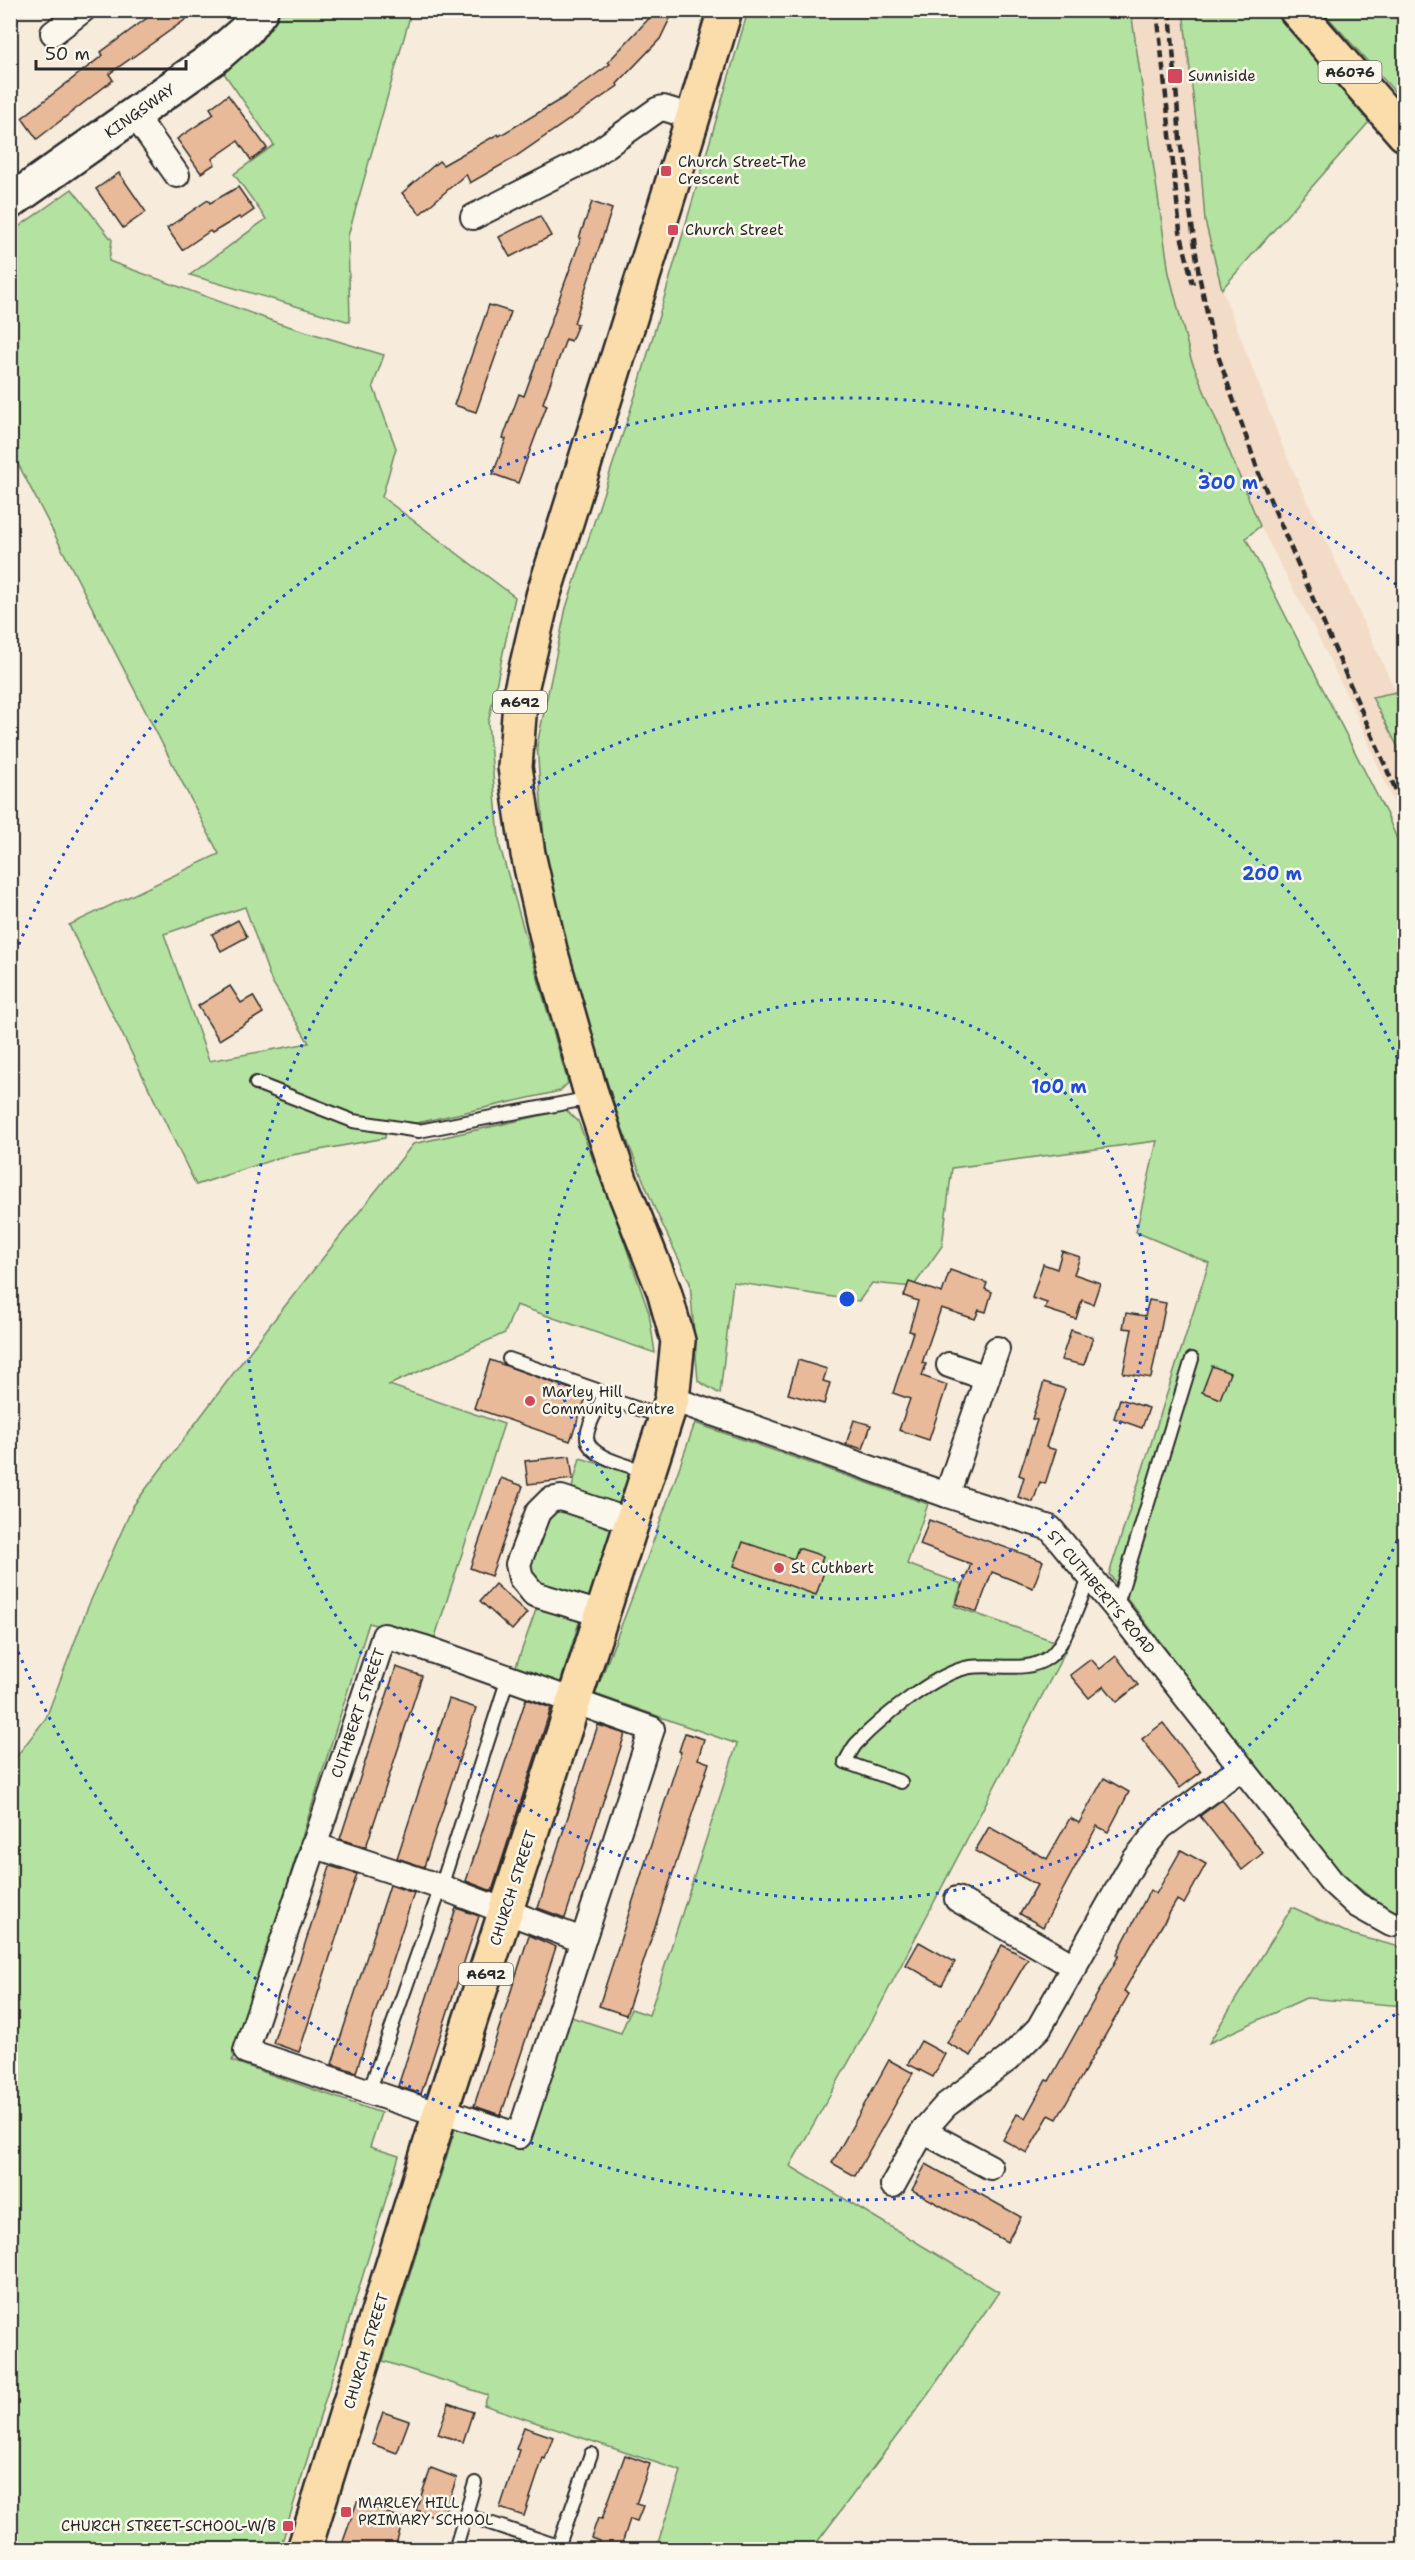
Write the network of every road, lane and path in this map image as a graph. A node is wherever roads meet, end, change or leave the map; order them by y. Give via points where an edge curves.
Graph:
1 (83, 10) edge
2 (261, 10) edge
3 (724, 10) edge
4 (1296, 10) edge
5 (53, 33) dead end
6 (134, 114) junction
7 (693, 117) junction
8 (1404, 134) edge
9 (177, 175) dead end
10 (10, 202) edge
11 (473, 217) dead end
12 (256, 1083) dead end
13 (592, 1098) junction
14 (996, 1349) dead end
15 (509, 1359) dead end
16 (1192, 1359) dead end
17 (949, 1365) dead end
18 (987, 1378) junction
19 (603, 1397) junction
20 (669, 1409) junction
21 (649, 1472) junction
22 (947, 1495) junction
23 (633, 1522) junction
24 (1090, 1576) junction
25 (1116, 1608) junction
26 (603, 1615) junction
27 (508, 1678) junction
28 (574, 1701) junction
29 (1241, 1768) junction
30 (901, 1782) dead end
31 (313, 1845) junction
32 (441, 1887) junction
33 (957, 1899) dead end
34 (506, 1911) junction
35 (1391, 1924) dead end
36 (582, 1940) junction
37 (1075, 1967) junction
38 (369, 2092) junction
39 (440, 2113) junction
40 (923, 2131) junction
41 (990, 2167) dead end
42 (893, 2185) dead end
43 (591, 2454) dead end
44 (475, 2483) dead end
45 (466, 2515) junction
46 (558, 2548) edge
47 (304, 2550) edge
48 (455, 2550) edge

1 - 5 street
2 - 6 street, KINGSWAY via 246,30 215,57
3 - 7 main road, A692
4 - 8 main road, A6076
6 - 9 street
6 - 10 street, KINGSWAY
7 - 11 street via 663,108 657,110 586,160
7 - 13 main road, A692 via 543,596 521,690 515,767 528,854 550,950
12 - 13 lane via 354,1121 419,1131
13 - 20 main road, A692 via 664,1292 678,1341
14 - 18 street
15 - 19 lane via 597,1390
16 - 25 lane
17 - 18 street
18 - 22 street
19 - 20 lane
19 - 21 lane via 590,1424 590,1448 598,1455
20 - 21 main road, CHURCH STREET / A692
20 - 22 street, ST CUTHBERT'S ROAD
21 - 23 main road, CHURCH STREET / A692
22 - 24 street, ST CUTHBERT'S ROAD via 1050,1528
23 - 26 main road, CHURCH STREET / A692
23 - 26 street via 561,1498 550,1500 538,1512 518,1564 521,1578 534,1594
24 - 25 street, ST CUTHBERT'S ROAD
24 - 30 lane via 1051,1656 1032,1667 976,1666 939,1678 856,1744 845,1762
25 - 29 street, ST CUTHBERT'S ROAD
26 - 28 main road, CHURCH STREET / A692
27 - 28 street, CUTHBERT STREET
27 - 31 street, CUTHBERT STREET via 384,1636
27 - 32 lane
28 - 34 main road, CHURCH STREET / A692
28 - 36 street, CUTHBERT STREET via 652,1729
29 - 35 street, ST CUTHBERT'S ROAD via 1331,1881 1357,1905
29 - 37 street via 1161,1827 1135,1859
31 - 32 street
31 - 38 street, CUTHBERT STREET via 246,2051
32 - 34 street
32 - 38 lane
33 - 37 street
34 - 36 street
34 - 39 main road, CHURCH STREET / A692
36 - 39 street, CUTHBERT STREET via 519,2136
37 - 40 street via 1039,2028 1008,2059 946,2105
38 - 39 street, CUTHBERT STREET
39 - 47 main road, CHURCH STREET / A692
40 - 41 street
40 - 42 street
43 - 46 lane
44 - 45 lane
45 - 46 lane
45 - 48 lane

